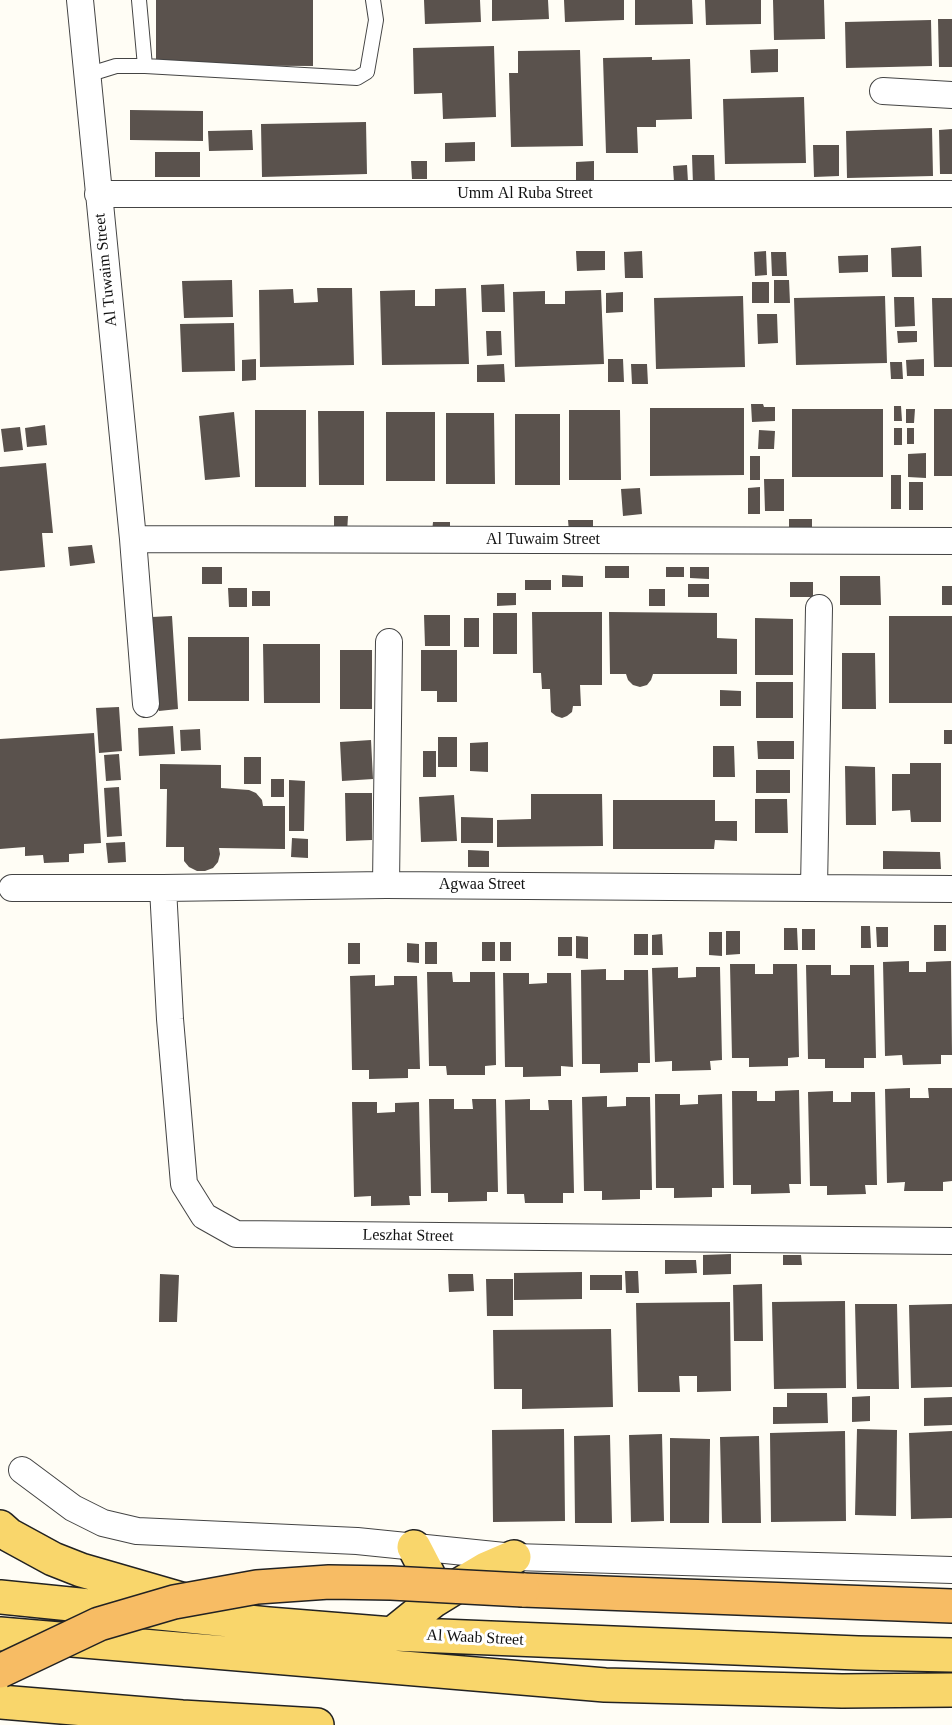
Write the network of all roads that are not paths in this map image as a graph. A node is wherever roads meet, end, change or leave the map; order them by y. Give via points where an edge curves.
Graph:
1 (80, 0) edge
2 (139, 0) edge
3 (373, 0) edge
4 (145, 66) junction
5 (87, 75) junction
6 (882, 92) dead end
7 (952, 95) edge
8 (98, 194) junction
9 (952, 195) edge
10 (134, 539) junction
11 (952, 541) edge
12 (819, 608) dead end
13 (389, 642) dead end
14 (146, 704) dead end
15 (386, 885) junction
16 (12, 888) dead end
17 (163, 888) junction
18 (814, 888) junction
19 (952, 889) edge
20 (952, 1241) edge
21 (22, 1470) dead end
22 (0, 1527) edge
23 (414, 1547) junction
24 (514, 1557) junction
25 (952, 1570) edge
26 (0, 1597) edge
27 (433, 1601) junction
28 (952, 1606) edge
29 (268, 1624) junction
30 (0, 1634) edge
31 (392, 1634) junction
32 (952, 1655) edge
33 (0, 1671) edge
34 (952, 1690) edge
35 (0, 1702) edge
36 (169, 1721) edge
37 (316, 1725) edge

1 - 5 street, Al Tuwaim Street
2 - 4 lane
3 - 4 lane via 375,20 367,72 357,78
4 - 5 lane via 117,66
5 - 8 street, Al Tuwaim Street
6 - 7 street
8 - 9 street, Umm Al Ruba Street
8 - 10 street, Al Tuwaim Street
10 - 11 street, Al Tuwaim Street
10 - 14 street, Al Tuwaim Street
12 - 18 street
13 - 15 street
15 - 17 street, Agwaa Street
15 - 18 street, Agwaa Street
16 - 17 street, Agwaa Street
17 - 20 street, Leszhat Street via 184,1184 204,1216 236,1234
18 - 19 street, Agwaa Street
21 - 23 street via 73,1508 103,1523 137,1531
22 - 29 main road via 53,1559 81,1570
23 - 24 street
23 - 27 main road via 428,1574
24 - 25 street
24 - 27 main road
26 - 29 main road, Al Waab Street
27 - 31 main road
28 - 33 highway, bridge via 329,1582 257,1587 174,1602 99,1624
29 - 31 main road, Al Waab Street
30 - 34 main road via 605,1684
31 - 32 main road, Al Waab Street
35 - 36 main road
36 - 37 main road

